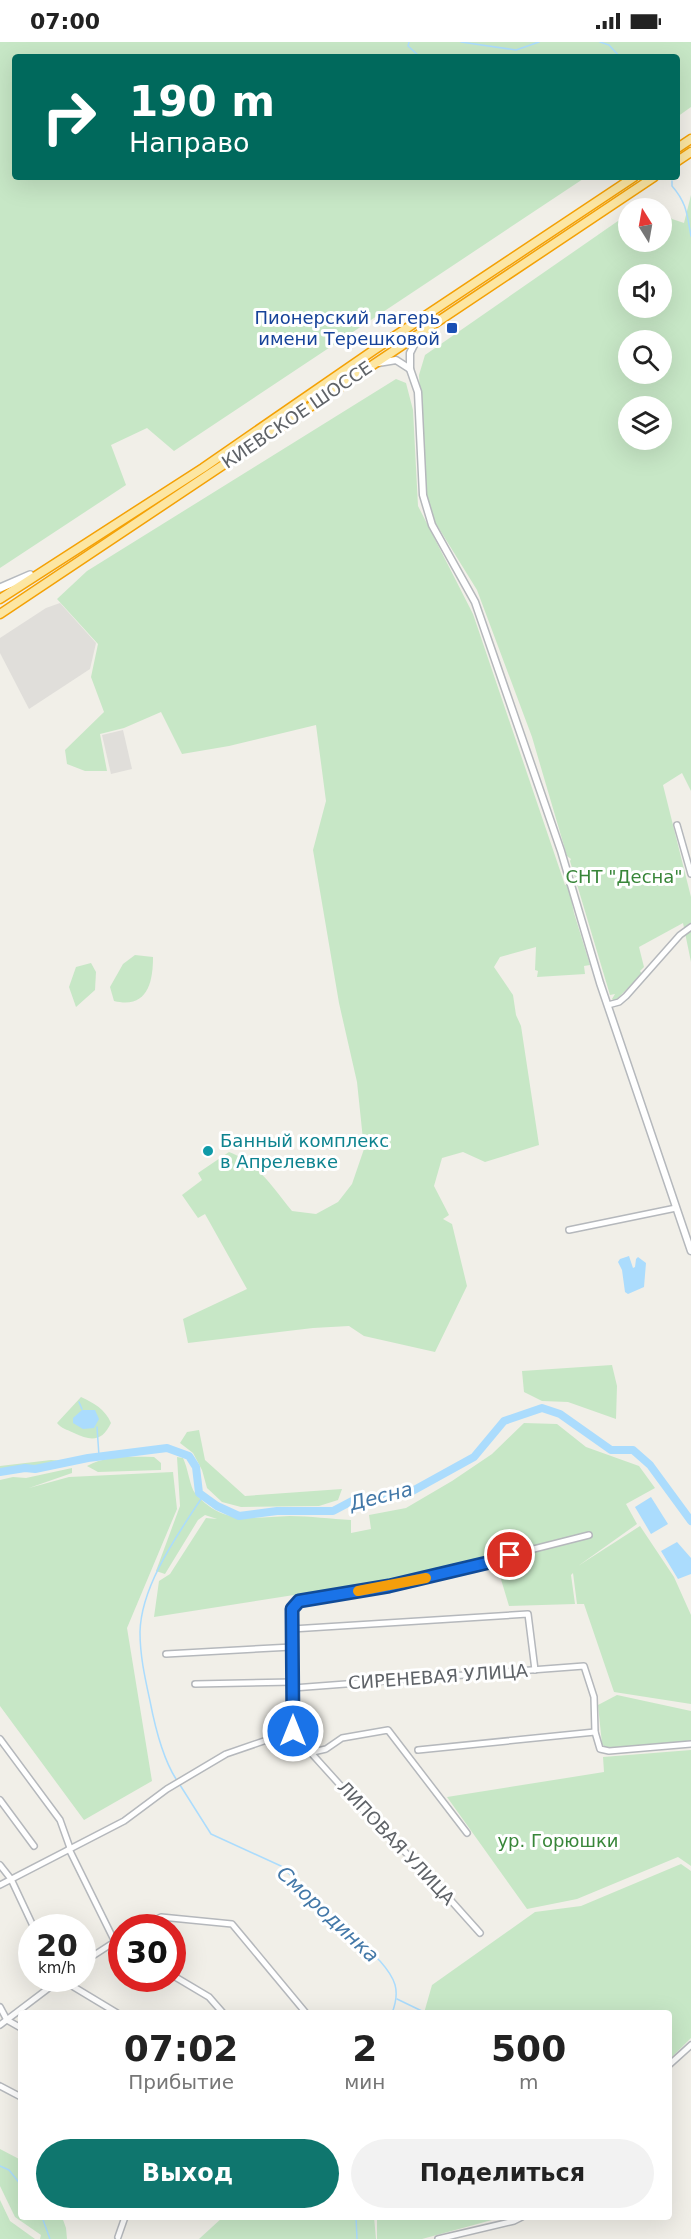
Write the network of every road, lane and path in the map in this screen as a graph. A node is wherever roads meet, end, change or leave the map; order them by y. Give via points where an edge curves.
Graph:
1 (629, 180) edge
2 (649, 180) edge
3 (421, 332) junction
4 (373, 364) junction
5 (410, 369) junction
6 (49, 566) junction
7 (2, 587) edge
8 (0, 599) edge
9 (0, 615) edge
10 (677, 825) dead end
11 (691, 874) edge
12 (691, 927) edge
13 (608, 1005) junction
14 (676, 1208) junction
15 (569, 1230) dead end
16 (691, 1251) edge
17 (589, 1535) dead end
18 (499, 1560) junction
19 (503, 1575) dead end
20 (292, 1629) junction
21 (292, 1647) junction
22 (166, 1654) dead end
23 (535, 1670) junction
24 (195, 1684) dead end
25 (293, 1685) junction
26 (293, 1731) junction
27 (595, 1732) junction
28 (0, 1739) edge
29 (691, 1744) edge
30 (418, 1750) dead end
31 (312, 1752) junction
32 (0, 1800) edge
33 (466, 1833) dead end
34 (34, 1846) dead end
35 (70, 1849) junction
36 (0, 1865) edge
37 (10, 1879) junction
38 (0, 1885) edge
39 (27, 1914) edge
40 (186, 1920) edge
41 (108, 1928) edge
42 (480, 1933) dead end
43 (186, 1983) edge
44 (44, 1992) edge
45 (82, 1992) edge
46 (0, 2007) edge
47 (20, 2010) edge
48 (112, 2010) edge
49 (220, 2010) edge
50 (304, 2010) edge
51 (18, 2012) edge
52 (7, 2020) junction
53 (0, 2025) edge
54 (18, 2026) edge
55 (691, 2045) edge
56 (672, 2062) edge
57 (0, 2086) edge
58 (18, 2095) edge
59 (124, 2220) edge
60 (516, 2220) edge
61 (118, 2237) dead end
62 (441, 2239) edge

1 - 6 highway, КИЕВСКОЕ ШОССЕ via 203,468
2 - 3 highway, КИЕВСКОЕ ШОССЕ
3 - 4 highway, КИЕВСКОЕ ШОССЕ
3 - 5 street via 411,350
4 - 5 street via 396,360
4 - 9 highway, КИЕВСКОЕ ШОССЕ
5 - 13 street via 418,392 423,495 432,525 475,602 561,851
6 - 7 main road
6 - 8 highway, КИЕВСКОЕ ШОССЕ
10 - 11 street
12 - 13 street via 626,996
13 - 14 street
14 - 15 street
14 - 16 street
17 - 18 street
18 - 19 street
18 - 20 street via 389,1586 299,1601 292,1609
20 - 21 street
20 - 23 street via 528,1614
21 - 22 street
21 - 25 street
23 - 25 street, СИРЕНЕВАЯ УЛИЦА
23 - 27 street, СИРЕНЕВАЯ УЛИЦА via 584,1666 594,1697
24 - 25 street, СИРЕНЕВАЯ УЛИЦА
25 - 26 street
26 - 31 street, ЛИПОВАЯ УЛИЦА
26 - 35 street via 226,1754 167,1789 124,1821
27 - 29 street via 600,1749 609,1751
27 - 30 street
28 - 35 street via 60,1820
31 - 33 street via 326,1749 342,1738 388,1730
31 - 42 street, ЛИПОВАЯ УЛИЦА
32 - 34 street
35 - 37 street
35 - 41 street
36 - 37 street
37 - 38 street
37 - 39 street
40 - 50 street via 232,1924
43 - 49 street via 209,1997
44 - 47 street
45 - 48 street
46 - 52 street
51 - 52 street
52 - 53 street
52 - 54 street
55 - 56 street
57 - 58 street
59 - 61 street
60 - 62 street

